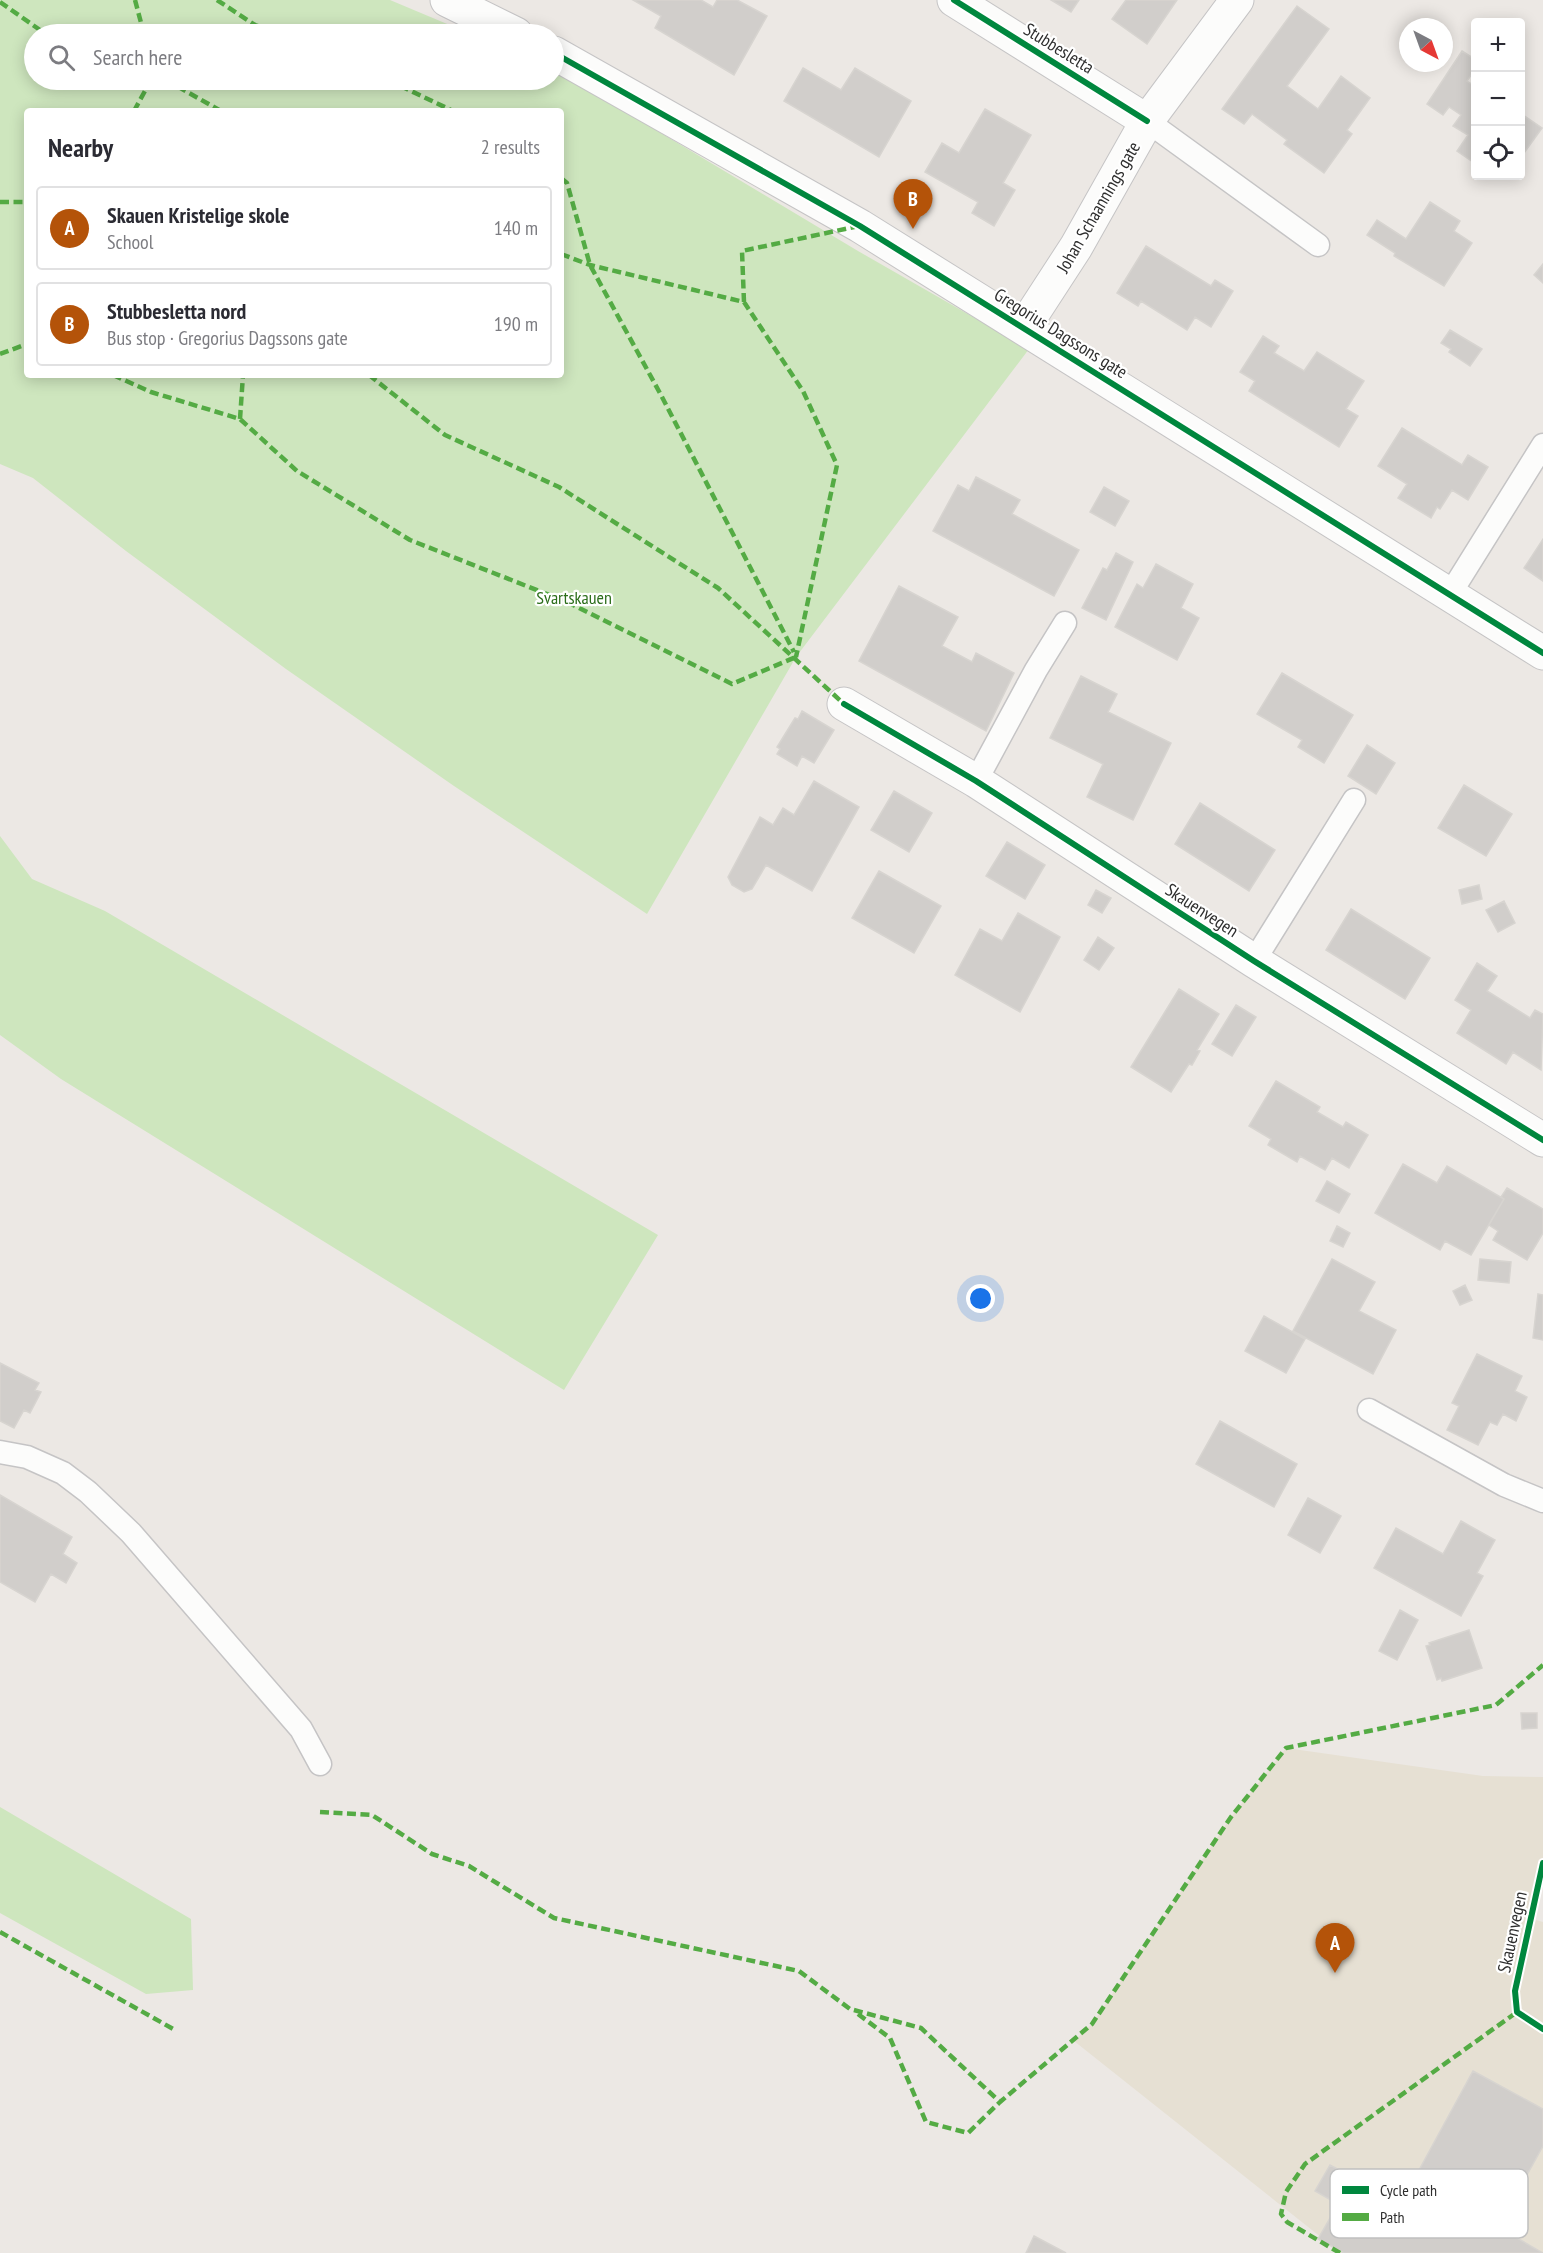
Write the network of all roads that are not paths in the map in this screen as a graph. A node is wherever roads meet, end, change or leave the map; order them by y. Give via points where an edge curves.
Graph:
1 (447, 0) edge
2 (954, 0) edge
3 (1237, 0) edge
4 (496, 24) edge
5 (564, 59) edge
6 (1147, 121) junction
7 (1318, 244) dead end
8 (1024, 327) junction
9 (1543, 445) edge
10 (1450, 594) junction
11 (1065, 623) dead end
12 (1543, 653) edge
13 (844, 704) dead end
14 (976, 781) junction
15 (1354, 800) dead end
16 (1254, 962) junction
17 (1542, 1138) edge
18 (1369, 1410) dead end
19 (0, 1452) edge
20 (1543, 1502) edge
21 (320, 1764) dead end

1 - 4 street
2 - 6 street, Stubbesletta
3 - 6 street, Johan Schaannings gate
5 - 8 street, Gregorius Dagssons gate via 860,226
6 - 7 lane, Stubbesletta
6 - 8 street, Johan Schaannings gate via 1076,247
8 - 10 street, Gregorius Dagssons gate
9 - 10 lane
10 - 12 street, Gregorius Dagssons gate
11 - 14 lane
13 - 14 street, Skauenvegen
14 - 16 street, Skauenvegen
15 - 16 lane
16 - 17 street, Skauenvegen
18 - 20 lane via 1504,1485
19 - 21 lane via 27,1457 63,1473 122,1525 301,1729

